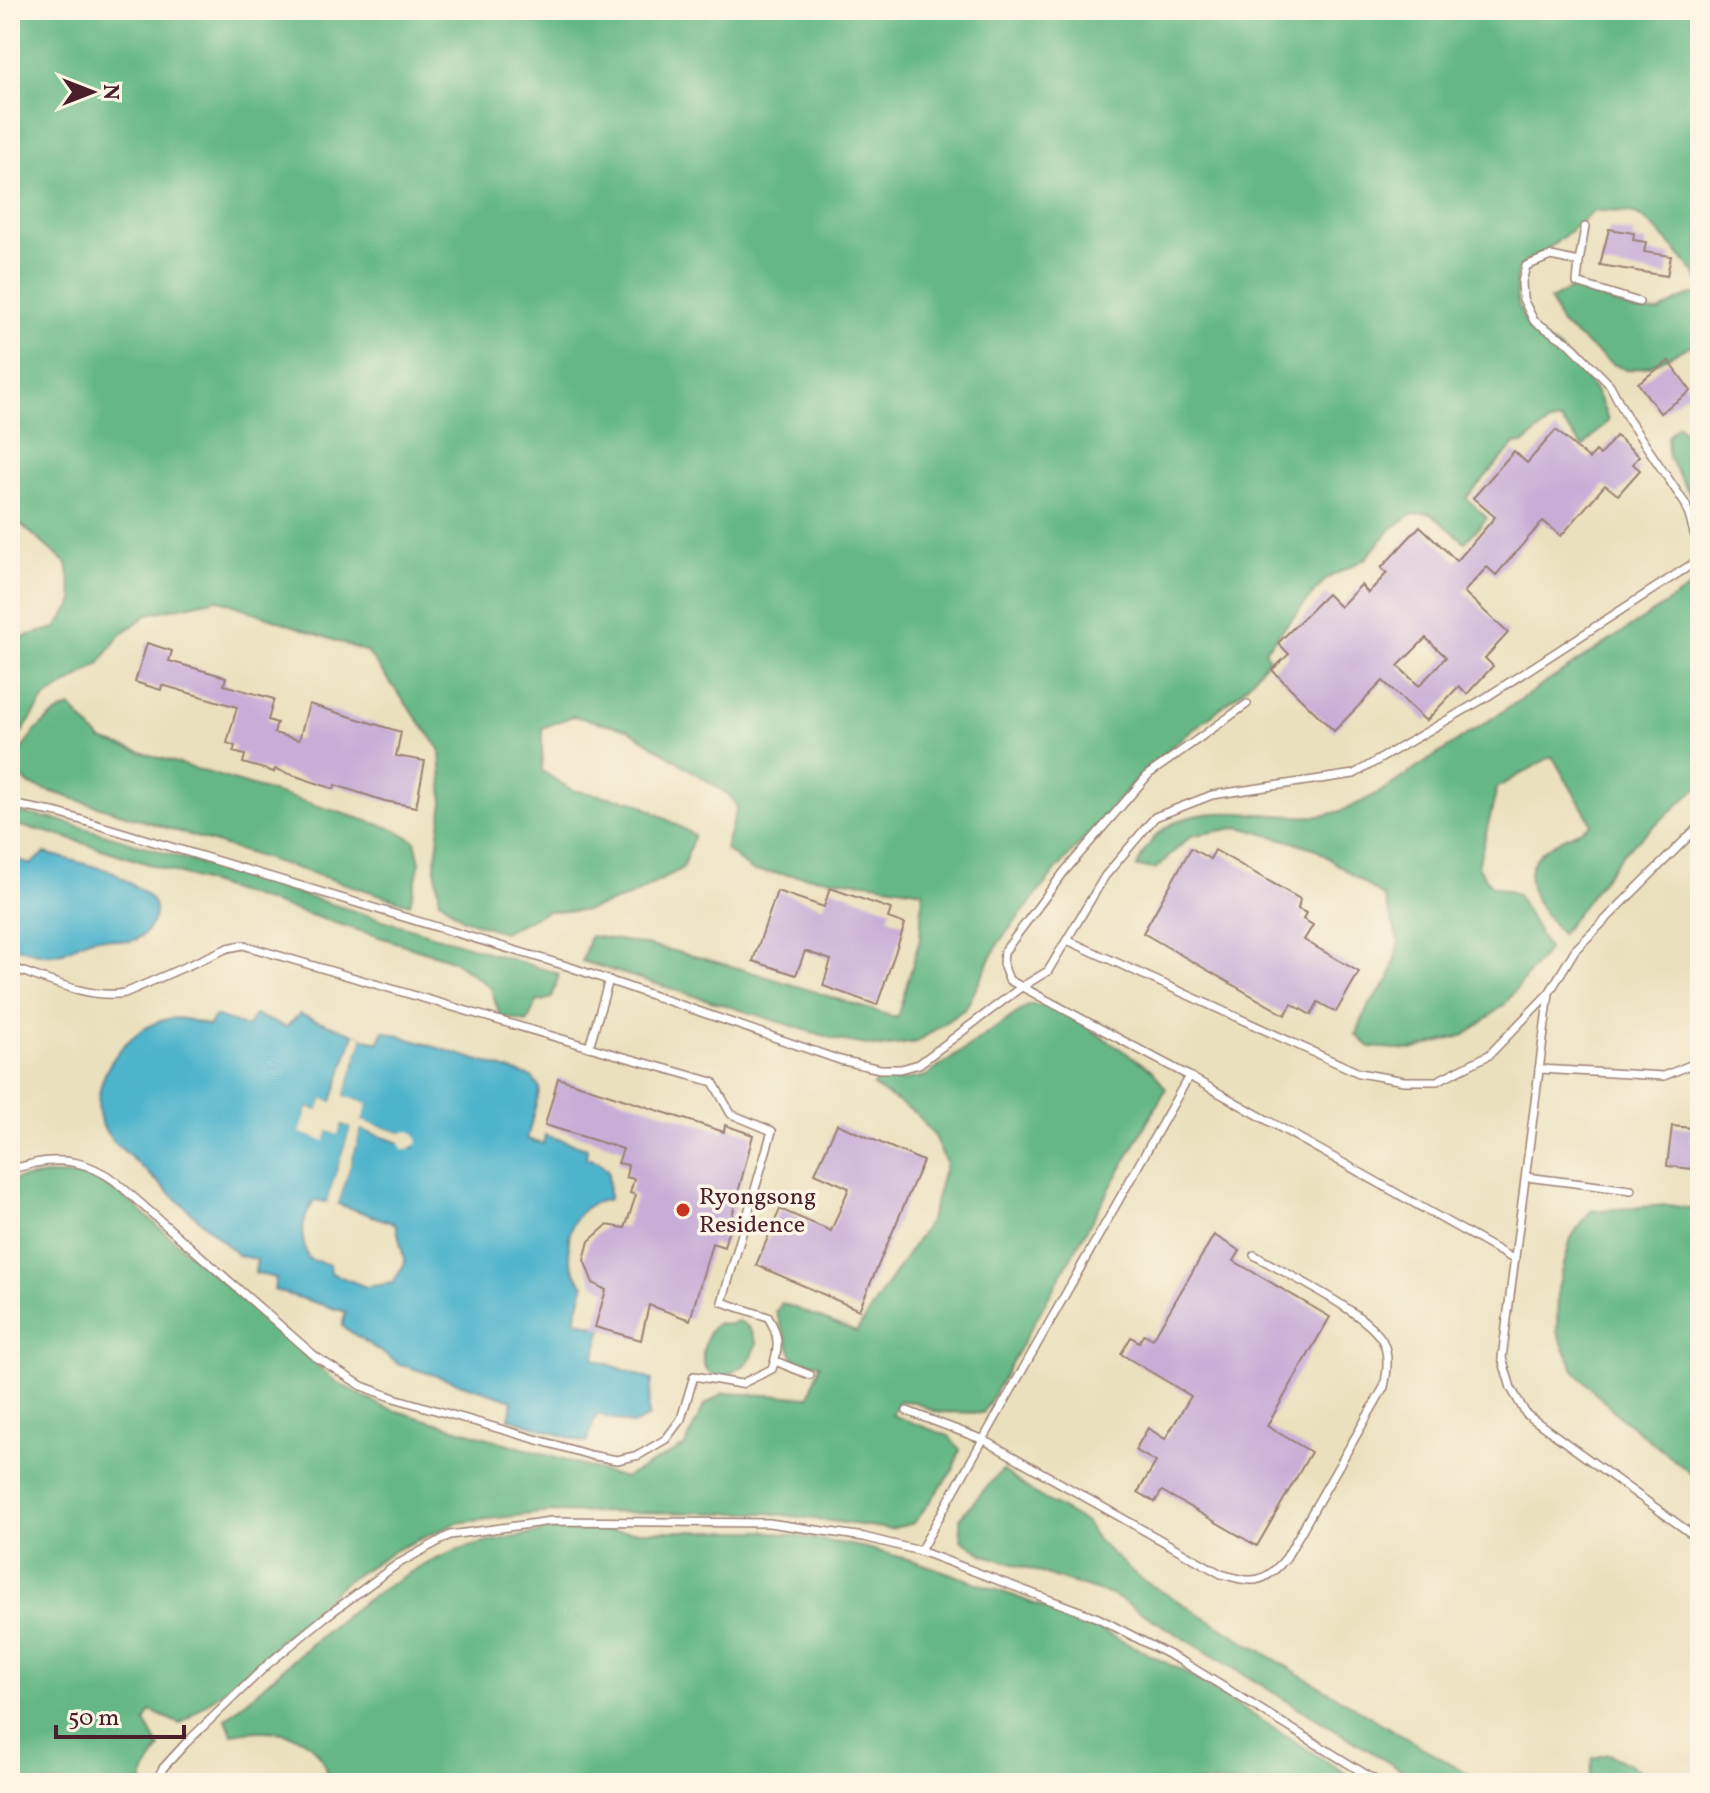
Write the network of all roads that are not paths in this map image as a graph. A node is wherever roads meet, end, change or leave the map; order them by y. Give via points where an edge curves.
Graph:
1 (1585, 227) dead end
2 (1579, 262) junction
3 (1639, 302) dead end
4 (1700, 556) edge
5 (1247, 704) dead end
6 (10, 804) edge
7 (1700, 825) edge
8 (1067, 940) junction
9 (10, 967) edge
10 (609, 980) junction
11 (1020, 988) junction
12 (1549, 993) junction
13 (589, 1047) junction
14 (1700, 1061) edge
15 (1539, 1069) junction
16 (1189, 1076) junction
17 (10, 1168) edge
18 (1526, 1177) junction
19 (1631, 1190) dead end
20 (1254, 1255) dead end
21 (1515, 1260) junction
22 (775, 1361) junction
23 (810, 1375) dead end
24 (907, 1411) dead end
25 (984, 1440) junction
26 (1700, 1540) edge
27 (920, 1551) junction
28 (155, 1783) edge
29 (1380, 1783) edge

1 - 2 lane
2 - 3 lane via 1577,283
2 - 4 lane via 1551,256 1526,266 1523,299 1534,321 1570,344 1610,385 1686,505
4 - 8 lane via 1485,698 1354,774 1212,795 1155,817 1105,876
5 - 11 lane via 1149,774 1064,872 1004,952 1009,980
6 - 10 lane via 58,813
7 - 12 lane via 1575,950
8 - 11 lane via 1048,971
8 - 12 lane via 1359,1073 1404,1081 1437,1081 1489,1055
9 - 13 lane via 110,996 243,945
10 - 11 lane via 880,1069 919,1064
10 - 13 lane
11 - 16 lane
12 - 15 lane
13 - 22 lane via 713,1082 731,1114 772,1131 722,1302 768,1317 779,1348
14 - 15 lane via 1664,1076
15 - 18 lane
16 - 21 lane
16 - 25 lane
17 - 22 lane via 69,1160 96,1167 316,1357 362,1386 590,1455 617,1460 639,1455 666,1439 681,1419 694,1376 741,1384 772,1369
18 - 19 lane
18 - 21 lane
20 - 25 lane via 1367,1321 1384,1344 1388,1370 1384,1387 1271,1576 1246,1581 1221,1574
21 - 26 lane via 1502,1358 1526,1414
22 - 23 lane
24 - 25 lane
25 - 27 lane
27 - 28 lane via 769,1523 551,1521 450,1535 396,1565 301,1636 186,1743
27 - 29 lane via 1098,1618 1183,1662

